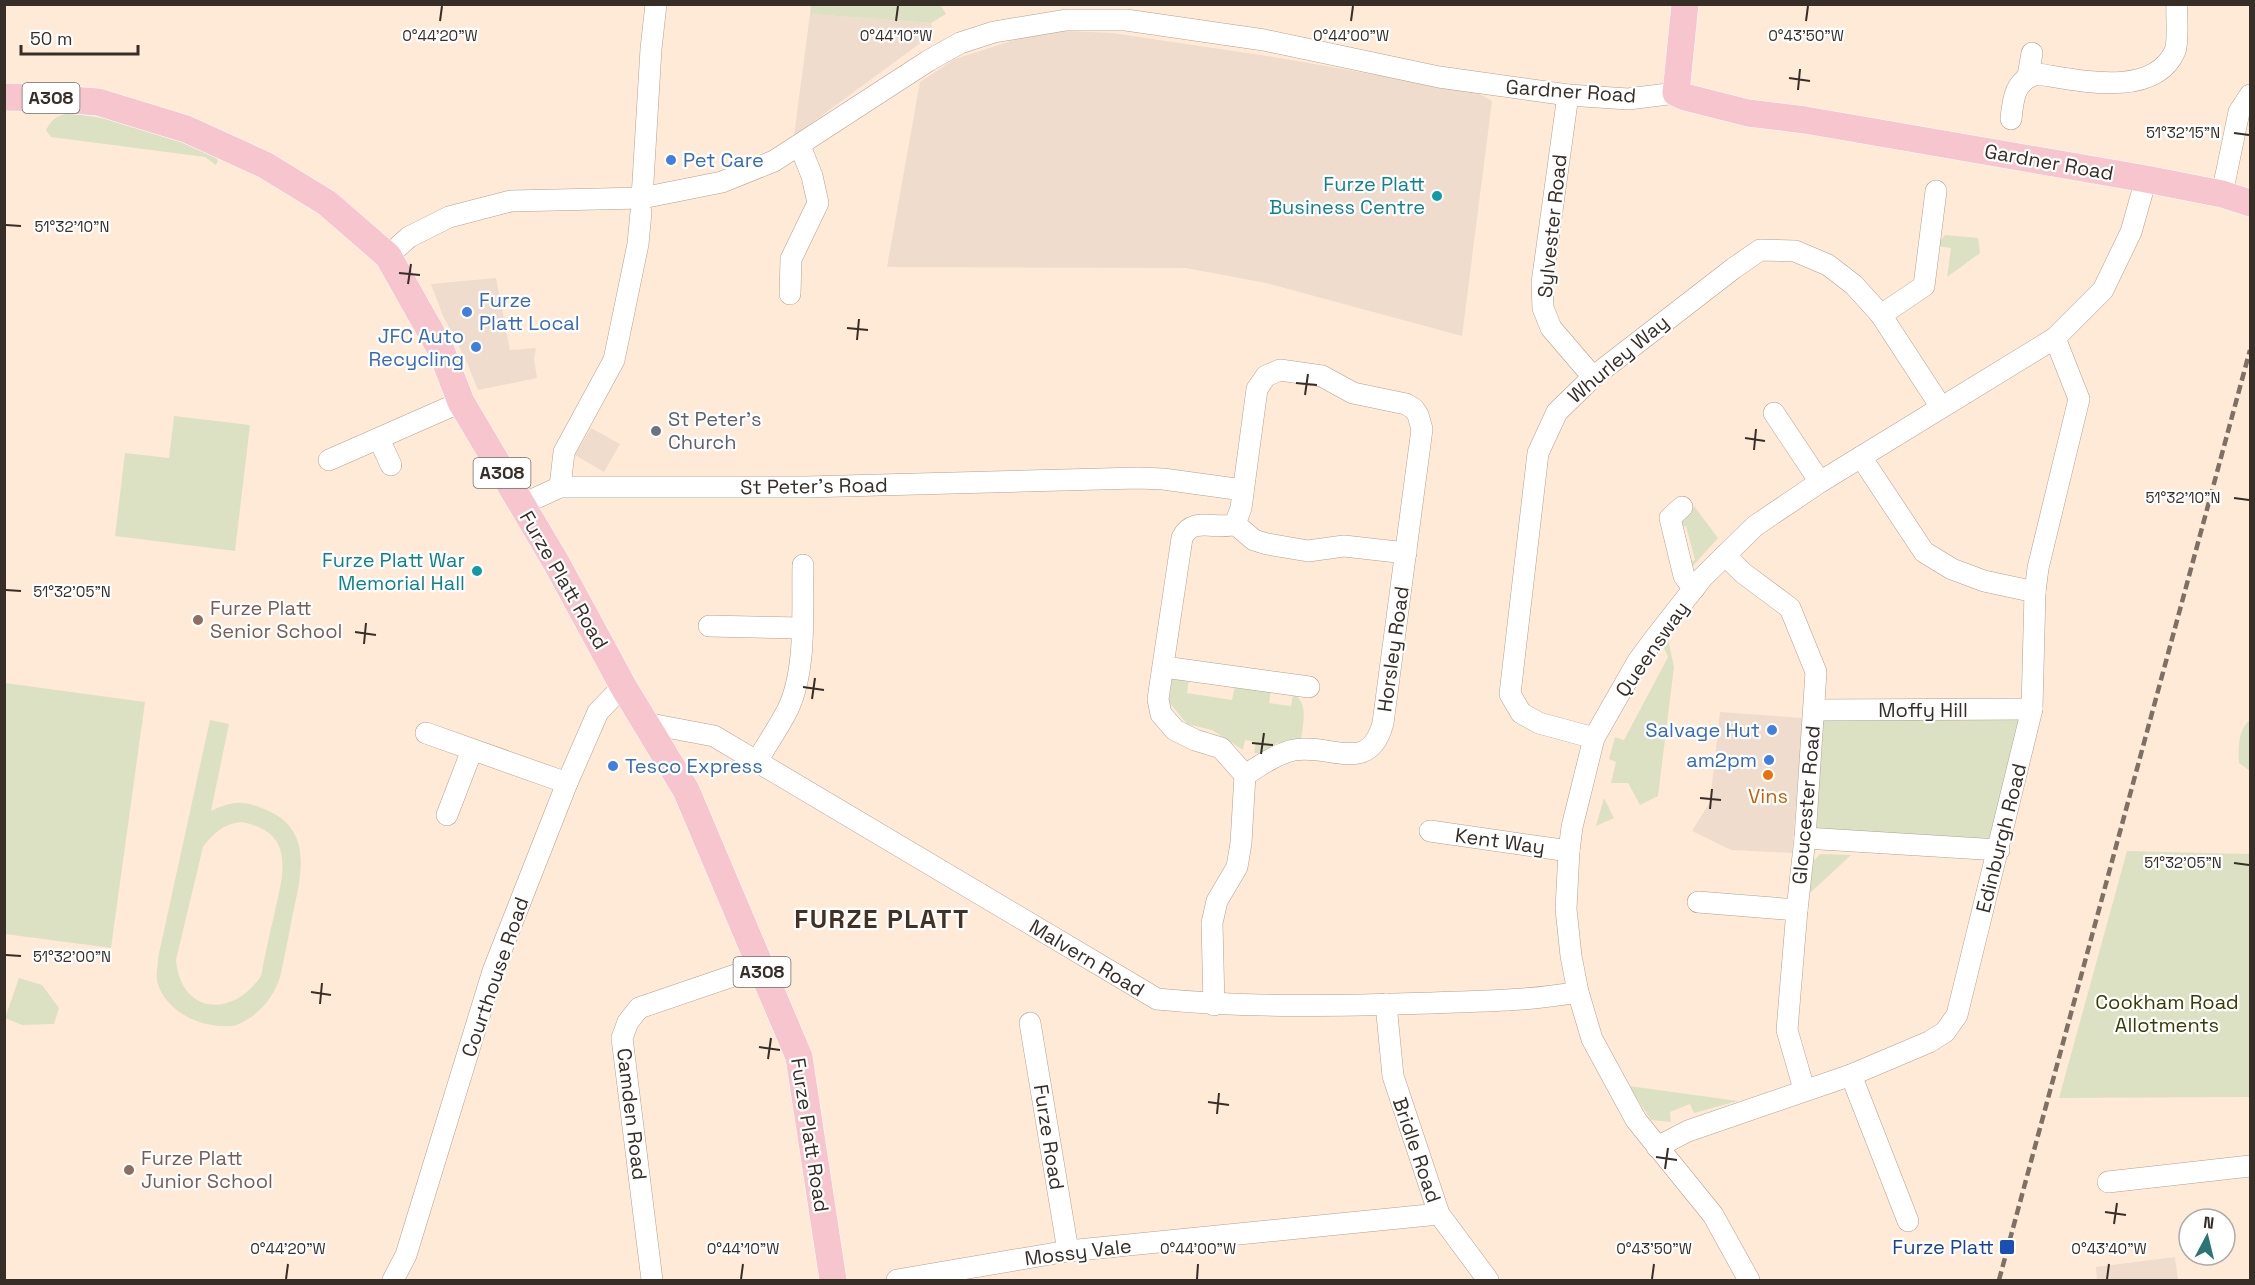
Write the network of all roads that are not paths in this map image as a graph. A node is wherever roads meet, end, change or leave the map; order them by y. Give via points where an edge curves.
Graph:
1 (656, 4) edge
2 (1685, 4) edge
3 (2176, 4) edge
4 (1065, 12) edge
5 (2032, 53) dead end
6 (2028, 76) junction
7 (1676, 93) junction
8 (1568, 95) junction
9 (2250, 95) edge
10 (4, 97) edge
11 (2011, 119) dead end
12 (800, 146) junction
13 (2146, 179) junction
14 (1936, 191) dead end
15 (2222, 194) junction
16 (2250, 203) edge
17 (642, 205) junction
18 (388, 256) junction
19 (790, 294) dead end
20 (1881, 315) junction
21 (2055, 338) junction
22 (1593, 377) junction
23 (460, 402) junction
24 (1941, 407) junction
25 (1774, 414) dead end
26 (379, 439) junction
27 (1861, 457) junction
28 (329, 460) dead end
29 (391, 465) dead end
30 (1820, 482) junction
31 (560, 487) junction
32 (1243, 490) junction
33 (521, 505) junction
34 (1682, 507) dead end
35 (1235, 524) junction
36 (1406, 553) junction
37 (1725, 555) junction
38 (803, 565) dead end
39 (1694, 589) junction
40 (2035, 592) junction
41 (709, 626) dead end
42 (802, 628) junction
43 (1164, 667) junction
44 (623, 686) junction
45 (1309, 687) dead end
46 (2032, 709) junction
47 (1814, 710) junction
48 (645, 723) junction
49 (426, 734) dead end
50 (1594, 738) junction
51 (472, 750) junction
52 (757, 761) junction
53 (1245, 775) junction
54 (567, 783) junction
55 (447, 815) dead end
56 (1430, 831) dead end
57 (1805, 838) junction
58 (1999, 850) junction
59 (1569, 851) junction
60 (1698, 902) dead end
61 (1797, 910) junction
62 (759, 966) junction
63 (1578, 992) junction
64 (1386, 1004) junction
65 (1214, 1005) junction
66 (1030, 1023) dead end
67 (1851, 1075) junction
68 (1804, 1089) junction
69 (1657, 1148) junction
70 (2250, 1166) edge
71 (2108, 1182) dead end
72 (1439, 1214) junction
73 (1908, 1221) dead end
74 (1068, 1251) junction
75 (393, 1281) edge
76 (651, 1281) edge
77 (833, 1281) edge
78 (897, 1281) edge
79 (1488, 1281) edge
80 (1749, 1281) edge

1 - 17 street
2 - 7 main road
3 - 6 street via 2175,50 2160,71 2106,84 2038,74
4 - 8 street, Gardner Road via 1264,40 1440,77
4 - 12 street, Gardner Road via 960,43 928,60
5 - 6 street
6 - 11 street via 2019,84
7 - 8 street, Gardner Road via 1628,99
7 - 13 main road, Gardner Road via 1748,113
8 - 22 street, Sylvester Road via 1542,283 1543,308 1551,328
9 - 15 street via 2239,112
10 - 18 main road, Furze Platt Road / A308 via 98,102 186,129 265,165 327,203
12 - 17 street, Gardner Road via 722,182
12 - 19 street via 818,202 790,259
13 - 15 main road, Gardner Road
13 - 21 street, Queensway via 2131,232 2103,290
14 - 20 street via 1924,286
15 - 16 main road, Gardner Road
17 - 18 street, Gardner Road via 511,201 449,217 409,237
17 - 31 street via 614,360 564,452
18 - 23 main road, Furze Platt Road / A308 via 441,350
20 - 22 street, Whurley Way via 1854,285 1828,265 1796,251 1760,250
20 - 24 street, Whurley Way
21 - 24 street, Queensway
21 - 40 street, Edinburgh Road via 2079,399
22 - 50 street, Whurley Way via 1557,412 1538,453 1510,694 1521,713 1539,723
23 - 26 street
23 - 33 main road, Furze Platt Road / A308
24 - 27 street, Queensway
25 - 30 street
26 - 28 street
26 - 29 street
27 - 30 street, Queensway
27 - 40 street via 1924,552 1952,569 1984,581
30 - 37 street, Queensway via 1755,526
31 - 32 street, St Peter's Road via 806,487 1163,479
31 - 33 street, St Peter's Road
32 - 35 street
32 - 36 street, Horsley Road via 1257,389 1271,373 1289,370 1322,376 1353,393 1406,404 1418,415 1422,429
33 - 44 main road, Furze Platt Road / A308
34 - 39 street via 1670,518 1684,576
35 - 36 street via 1254,540 1308,551 1344,546
35 - 43 street via 1196,525 1182,538
36 - 53 street, Horsley Road via 1383,723 1377,741 1359,754 1294,750
37 - 39 street, Queensway
37 - 47 street, Gloucester Road via 1790,608 1816,672
38 - 42 street
39 - 50 street, Queensway via 1638,661
40 - 46 street, Edinburgh Road
41 - 42 street
42 - 52 street via 797,679 788,708
43 - 45 street
43 - 53 street via 1158,699 1161,714 1175,730 1221,748
44 - 48 main road, Furze Platt Road / A308
44 - 54 street, Courthouse Road via 598,711
46 - 47 street, Moffy Hill
46 - 58 street, Edinburgh Road
47 - 57 street, Gloucester Road
48 - 52 street, Malvern Road via 714,736
48 - 62 main road, Furze Platt Road / A308 via 686,790
49 - 51 street
50 - 59 street, Queensway
51 - 54 street
51 - 55 street
52 - 65 street, Malvern Road via 1157,999
53 - 65 street via 1237,867 1216,901 1212,923
54 - 75 street, Courthouse Road via 493,971 406,1255
56 - 59 street, Kent Way
57 - 58 street
57 - 61 street, Gloucester Road
58 - 67 street, Edinburgh Road via 1957,1015 1945,1032 1929,1042
59 - 63 street, Queensway via 1566,909
60 - 61 street
61 - 68 street, Gloucester Road via 1787,1030
62 - 76 street, Camden Road via 639,1008 622,1038
62 - 77 main road, Furze Platt Road / A308 via 799,1057
63 - 64 street, Malvern Road via 1549,998
63 - 69 street, Queensway via 1592,1039 1636,1120
64 - 65 street, Malvern Road
64 - 72 street, Bridle Road via 1393,1076
66 - 74 street, Furze Road
67 - 68 street, Edinburgh Road
67 - 73 street
68 - 69 street, Edinburgh Road via 1688,1131
69 - 80 street, Queensway via 1713,1215
70 - 71 street
72 - 74 street, Mossy Vale
72 - 79 street, Bridle Road
74 - 78 street, Mossy Vale

